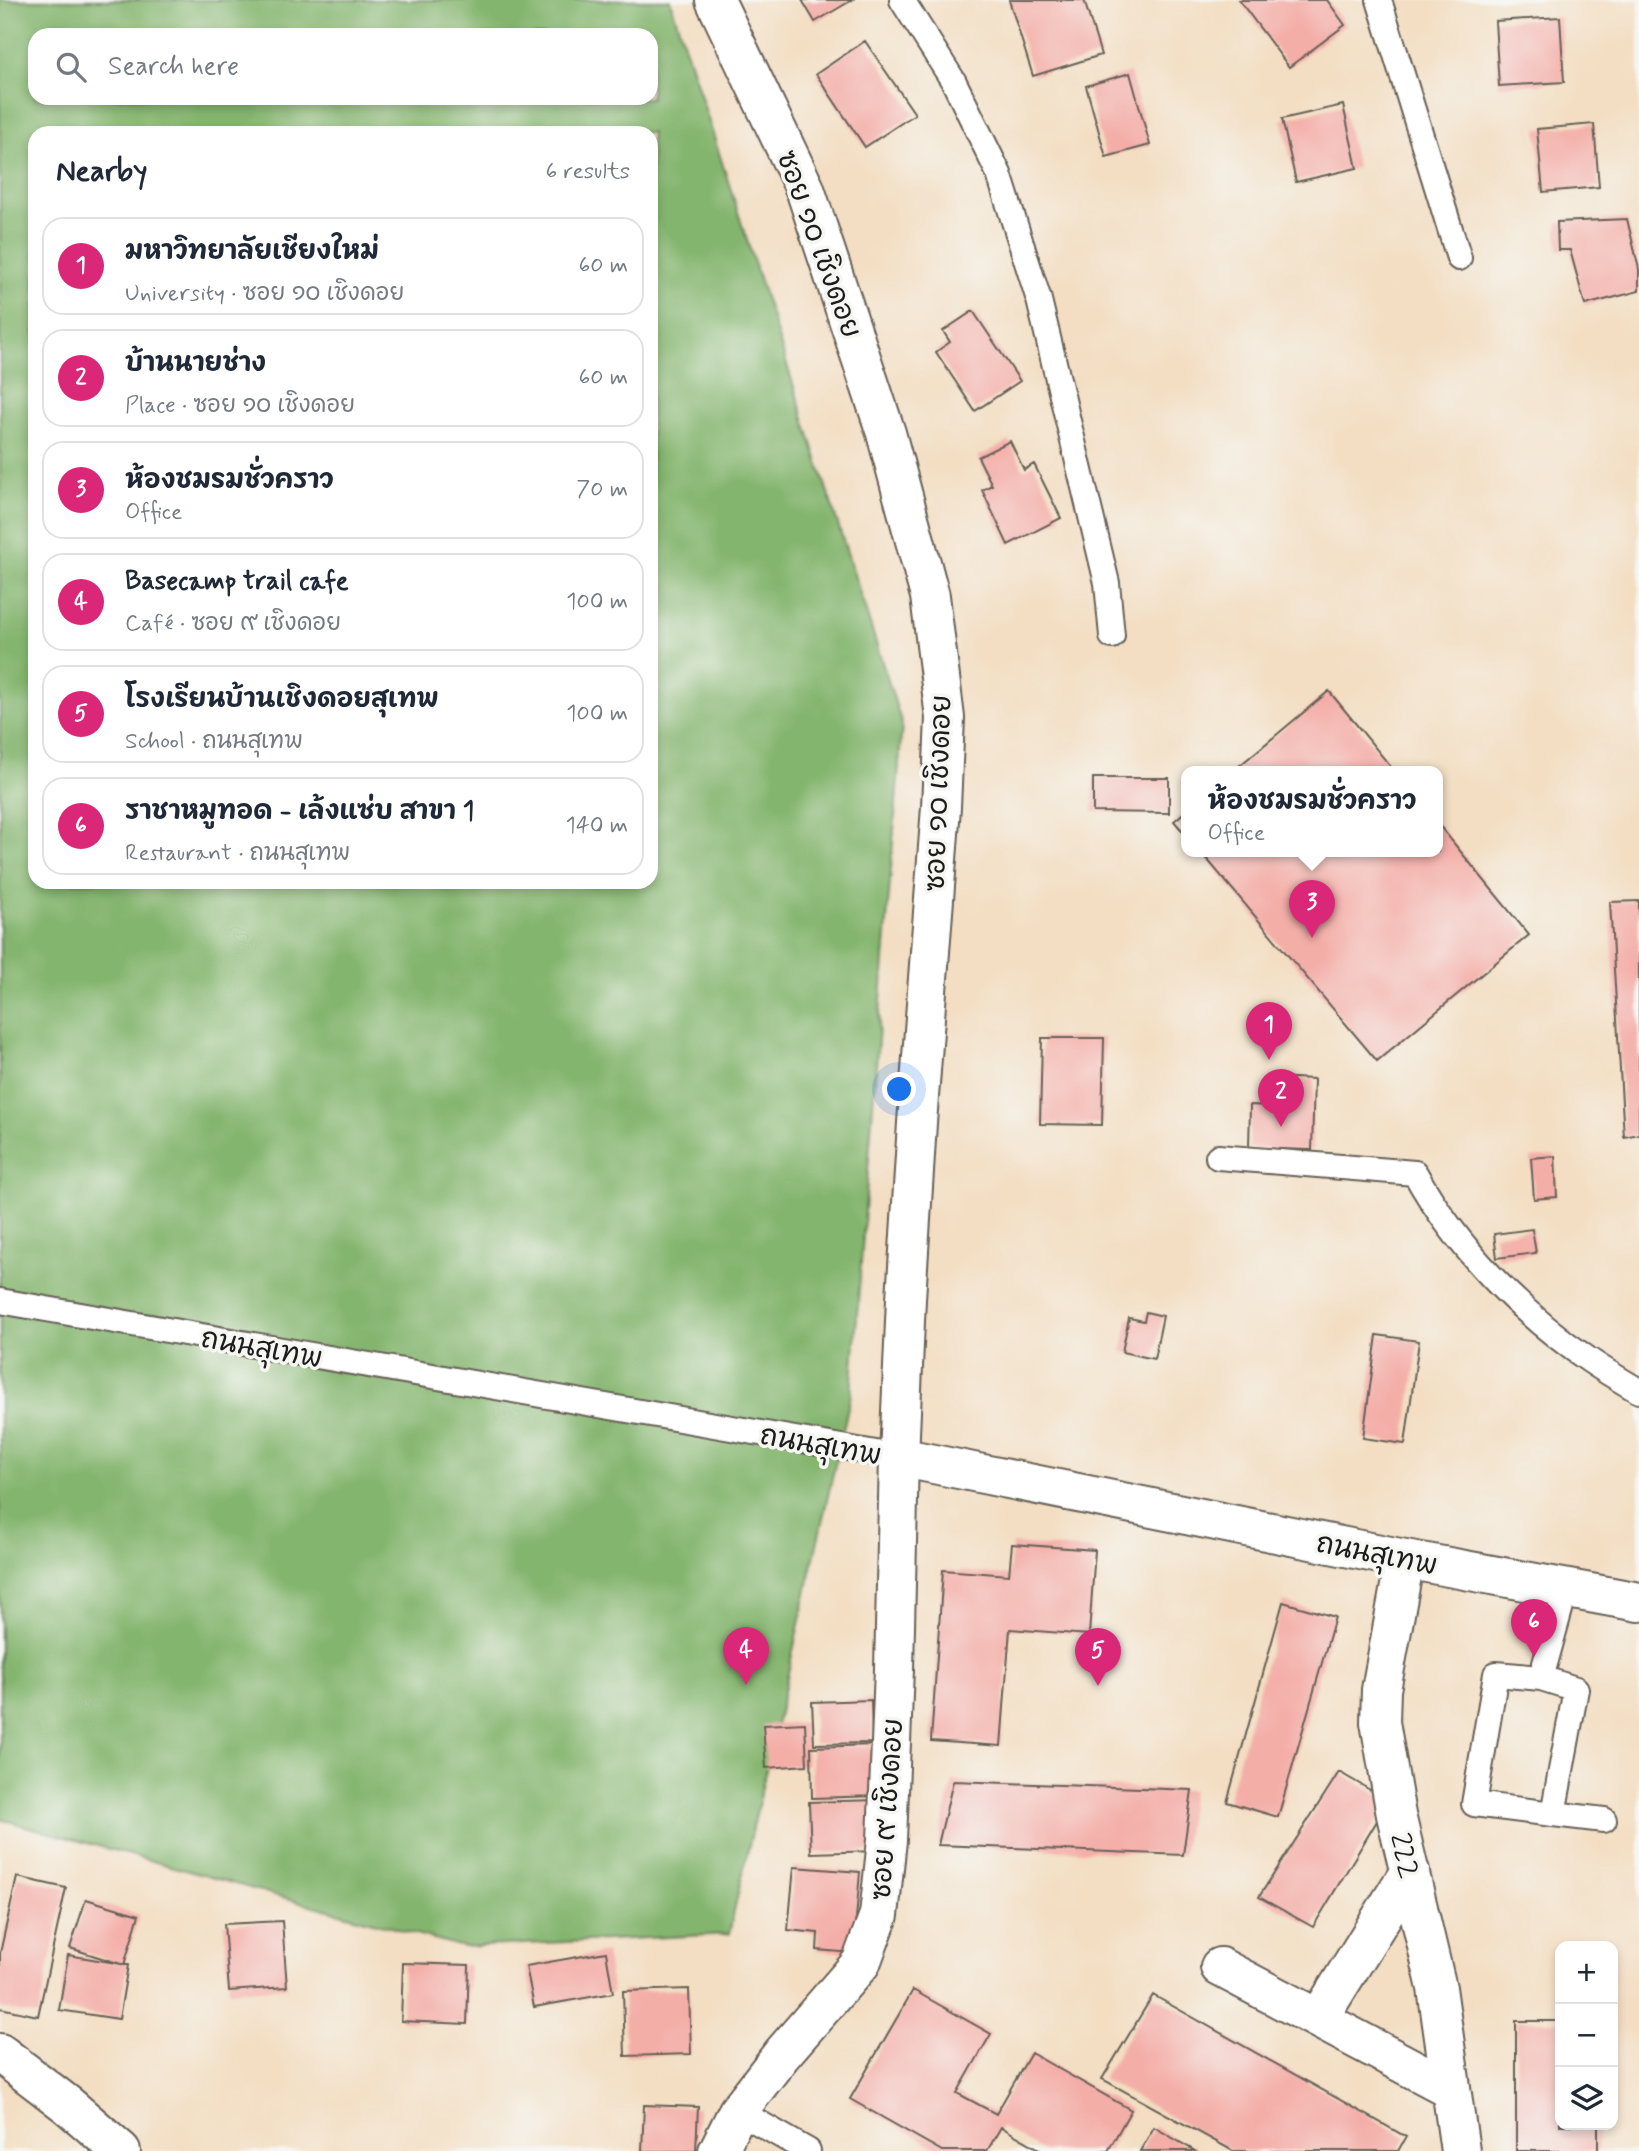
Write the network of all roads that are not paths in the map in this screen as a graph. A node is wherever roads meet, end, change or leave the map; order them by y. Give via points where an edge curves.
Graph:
1 (715, 0) edge
2 (902, 0) edge
3 (1380, 0) edge
4 (1459, 258) dead end
5 (1112, 636) dead end
6 (1218, 1157) dead end
7 (0, 1301) edge
8 (1639, 1391) edge
9 (899, 1457) junction
10 (1405, 1559) junction
11 (1566, 1588) junction
12 (1639, 1602) edge
13 (1541, 1678) junction
14 (1553, 1814) junction
15 (1604, 1821) dead end
16 (1410, 1871) junction
17 (1220, 1967) dead end
18 (1319, 2018) junction
19 (0, 2053) edge
20 (1449, 2088) junction
21 (738, 2111) junction
22 (121, 2151) edge
23 (719, 2151) edge
24 (808, 2151) edge
25 (1460, 2151) edge

1 - 9 street, ซอย ๑๐ เชิงดอย via 805,190 887,433 930,596 944,718 943,756
2 - 5 lane via 954,82 999,174 1039,300 1107,583
3 - 4 lane
6 - 8 lane via 1415,1173 1456,1234 1533,1317 1588,1360
7 - 9 lane, ถนนสุเทพ
9 - 10 street, ถนนสุเทพ
9 - 21 street, ซอย ๙ เชิงดอย via 889,1800 879,1915 861,1962
10 - 11 street, ถนนสุเทพ
10 - 16 street, 222 via 1381,1690 1380,1722
11 - 12 street, ถนนสุเทพ
11 - 13 lane
13 - 14 lane via 1576,1689
13 - 14 lane via 1496,1674 1474,1804
14 - 15 lane
16 - 18 street
16 - 20 street, 222 via 1437,1988
17 - 18 street
18 - 20 street
19 - 22 street
20 - 25 street, 222
21 - 23 street, ซอย ๙ เชิงดอย
21 - 24 lane

